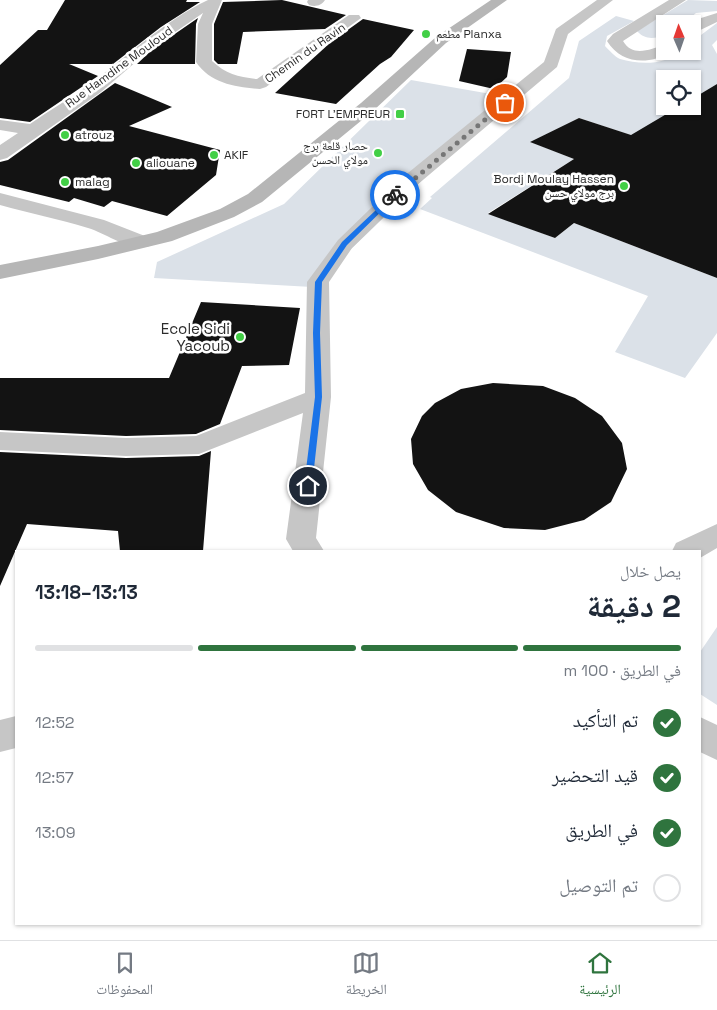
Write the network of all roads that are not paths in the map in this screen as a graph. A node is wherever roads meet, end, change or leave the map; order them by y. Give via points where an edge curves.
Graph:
1 (500, 0) edge
2 (606, 0) edge
3 (679, 0) edge
4 (215, 1) edge
5 (717, 17) edge
6 (354, 18) dead end
7 (701, 23) edge
8 (656, 54) edge
9 (0, 125) edge
10 (33, 130) junction
11 (0, 154) edge
12 (0, 199) edge
13 (143, 242) junction
14 (0, 272) edge
15 (318, 397) junction
16 (0, 442) edge
17 (717, 534) edge
18 (308, 550) edge
19 (688, 550) edge
20 (15, 732) edge
21 (701, 734) edge
22 (0, 736) edge
23 (717, 744) edge

1 - 13 main road via 441,40 367,107 255,198 204,224
2 - 15 street via 561,32 550,64 410,181 345,244 318,282
3 - 8 street via 615,41 620,49 633,55
4 - 6 street, Chemin du Ravin via 205,24 204,62 218,76 233,81 260,84
4 - 10 street, Rue Hamdine Mouloud via 147,45 95,88
5 - 7 street
9 - 10 street
10 - 11 street, Rue Hamdine Mouloud
12 - 13 street via 97,224
13 - 14 main road
15 - 16 street via 199,445 126,447
15 - 18 street via 301,540
17 - 19 street
20 - 22 street
21 - 23 street

